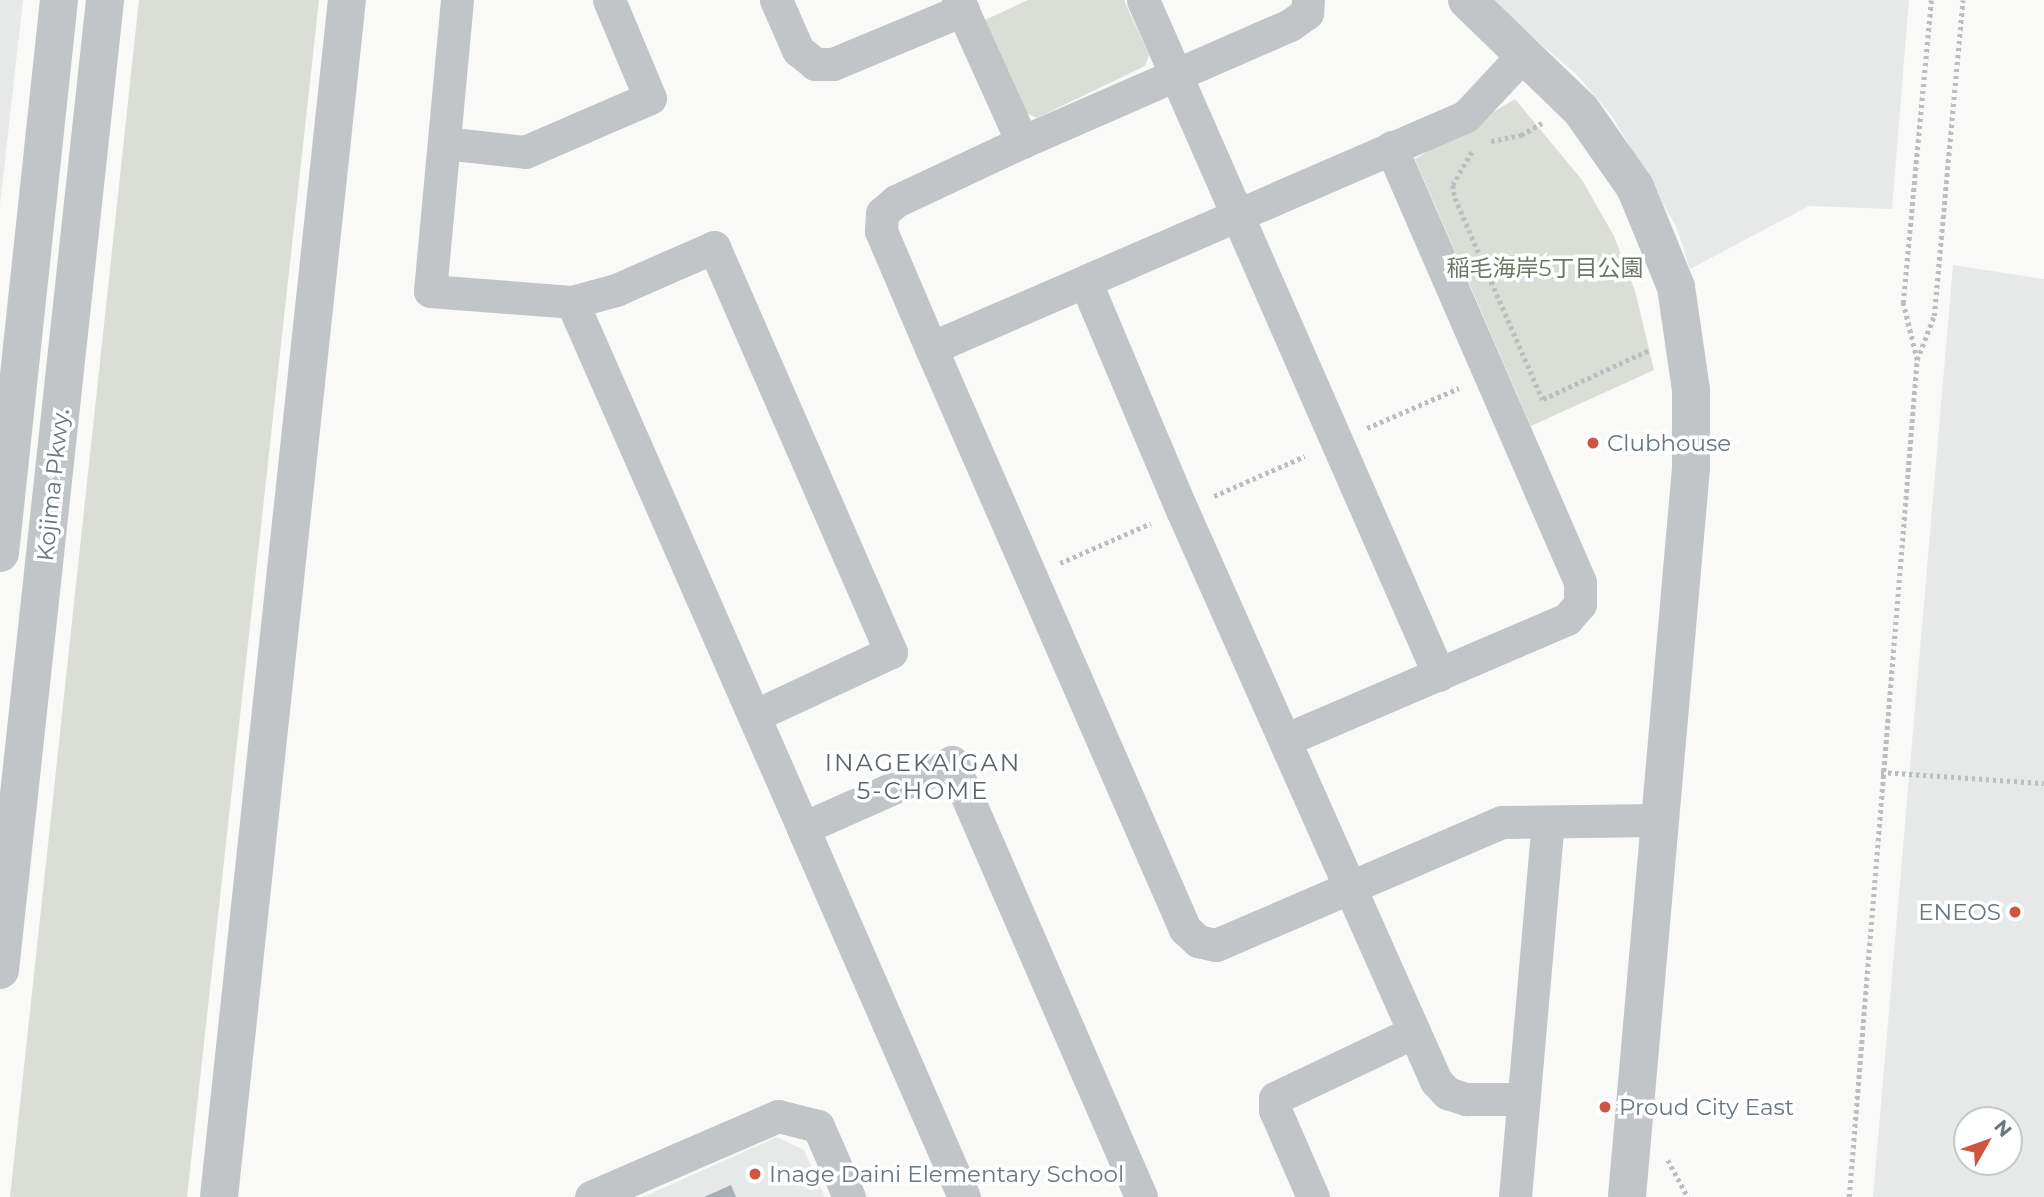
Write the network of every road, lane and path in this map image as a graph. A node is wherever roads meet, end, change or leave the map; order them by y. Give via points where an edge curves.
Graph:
1 (59, 0) edge
2 (105, 0) edge
3 (347, 0) edge
4 (457, 0) edge
5 (609, 0) edge
6 (776, 0) edge
7 (1143, 0) edge
8 (1308, 0) edge
9 (1467, 0) edge
10 (1931, 0) edge
11 (1963, 0) edge
12 (961, 5) edge
13 (1522, 56) junction
14 (1175, 76) junction
15 (1546, 121) dead end
16 (1022, 142) junction
17 (444, 143) junction
18 (1484, 143) dead end
19 (1391, 147) junction
20 (1476, 149) dead end
21 (1238, 214) junction
22 (1086, 283) junction
23 (572, 302) junction
24 (1660, 345) dead end
25 (931, 348) junction
26 (1917, 360) junction
27 (1489, 374) junction
28 (1543, 400) junction
29 (1507, 416) junction
30 (1338, 441) junction
31 (1182, 510) junction
32 (0, 553) edge
33 (1030, 576) junction
34 (1439, 674) junction
35 (754, 716) junction
36 (1287, 738) junction
37 (1881, 772) junction
38 (2044, 783) edge
39 (1658, 820) junction
40 (1548, 823) junction
41 (803, 828) junction
42 (1350, 888) junction
43 (0, 970) edge
44 (1414, 1032) junction
45 (1522, 1099) junction
46 (1659, 1153) dead end
47 (219, 1197) edge
48 (591, 1197) edge
49 (849, 1197) edge
50 (964, 1197) edge
51 (1141, 1197) edge
52 (1313, 1197) edge
53 (1515, 1197) edge
54 (1627, 1197) edge
55 (1688, 1197) edge
56 (1849, 1197) edge

1 - 32 street, Kojima Pkwy.
2 - 43 street, Kojima Pkwy.
3 - 47 street
4 - 17 street
5 - 17 street via 650,97 525,152
6 - 12 street via 798,50 815,64 833,64
7 - 14 street
8 - 14 street via 1307,13 1290,25
9 - 13 street
10 - 26 path via 1903,303
11 - 26 path via 1934,316
12 - 16 street
13 - 19 street via 1466,116
13 - 39 street via 1581,110 1635,187 1676,288 1691,390 1691,468
14 - 16 street
14 - 21 street
15 - 18 path via 1521,135
16 - 25 street via 897,201 882,213 881,231
17 - 23 street via 430,291
19 - 21 street
19 - 27 street
20 - 28 path via 1454,185 1455,198
21 - 22 street
21 - 30 street
22 - 25 street
22 - 31 street
23 - 35 street
23 - 35 street via 615,290 715,247 891,652
24 - 28 path
25 - 33 street
26 - 37 path
27 - 29 street
27 - 30 path
28 - 29 path
29 - 34 street via 1580,582 1580,604 1567,618
30 - 31 path
30 - 34 street
31 - 33 path
31 - 36 street
33 - 42 street via 1185,929 1199,941 1216,945
34 - 36 street
35 - 41 street
36 - 42 street
37 - 38 path
37 - 56 path
39 - 40 street
39 - 54 street
40 - 42 street via 1502,822
40 - 45 street
41 - 50 street
41 - 51 street via 951,762
42 - 44 street
44 - 45 street via 1436,1081 1447,1093 1466,1099
44 - 52 street via 1275,1098 1275,1110
45 - 53 street
46 - 55 path via 1683,1181
48 - 49 street via 778,1116 818,1126

